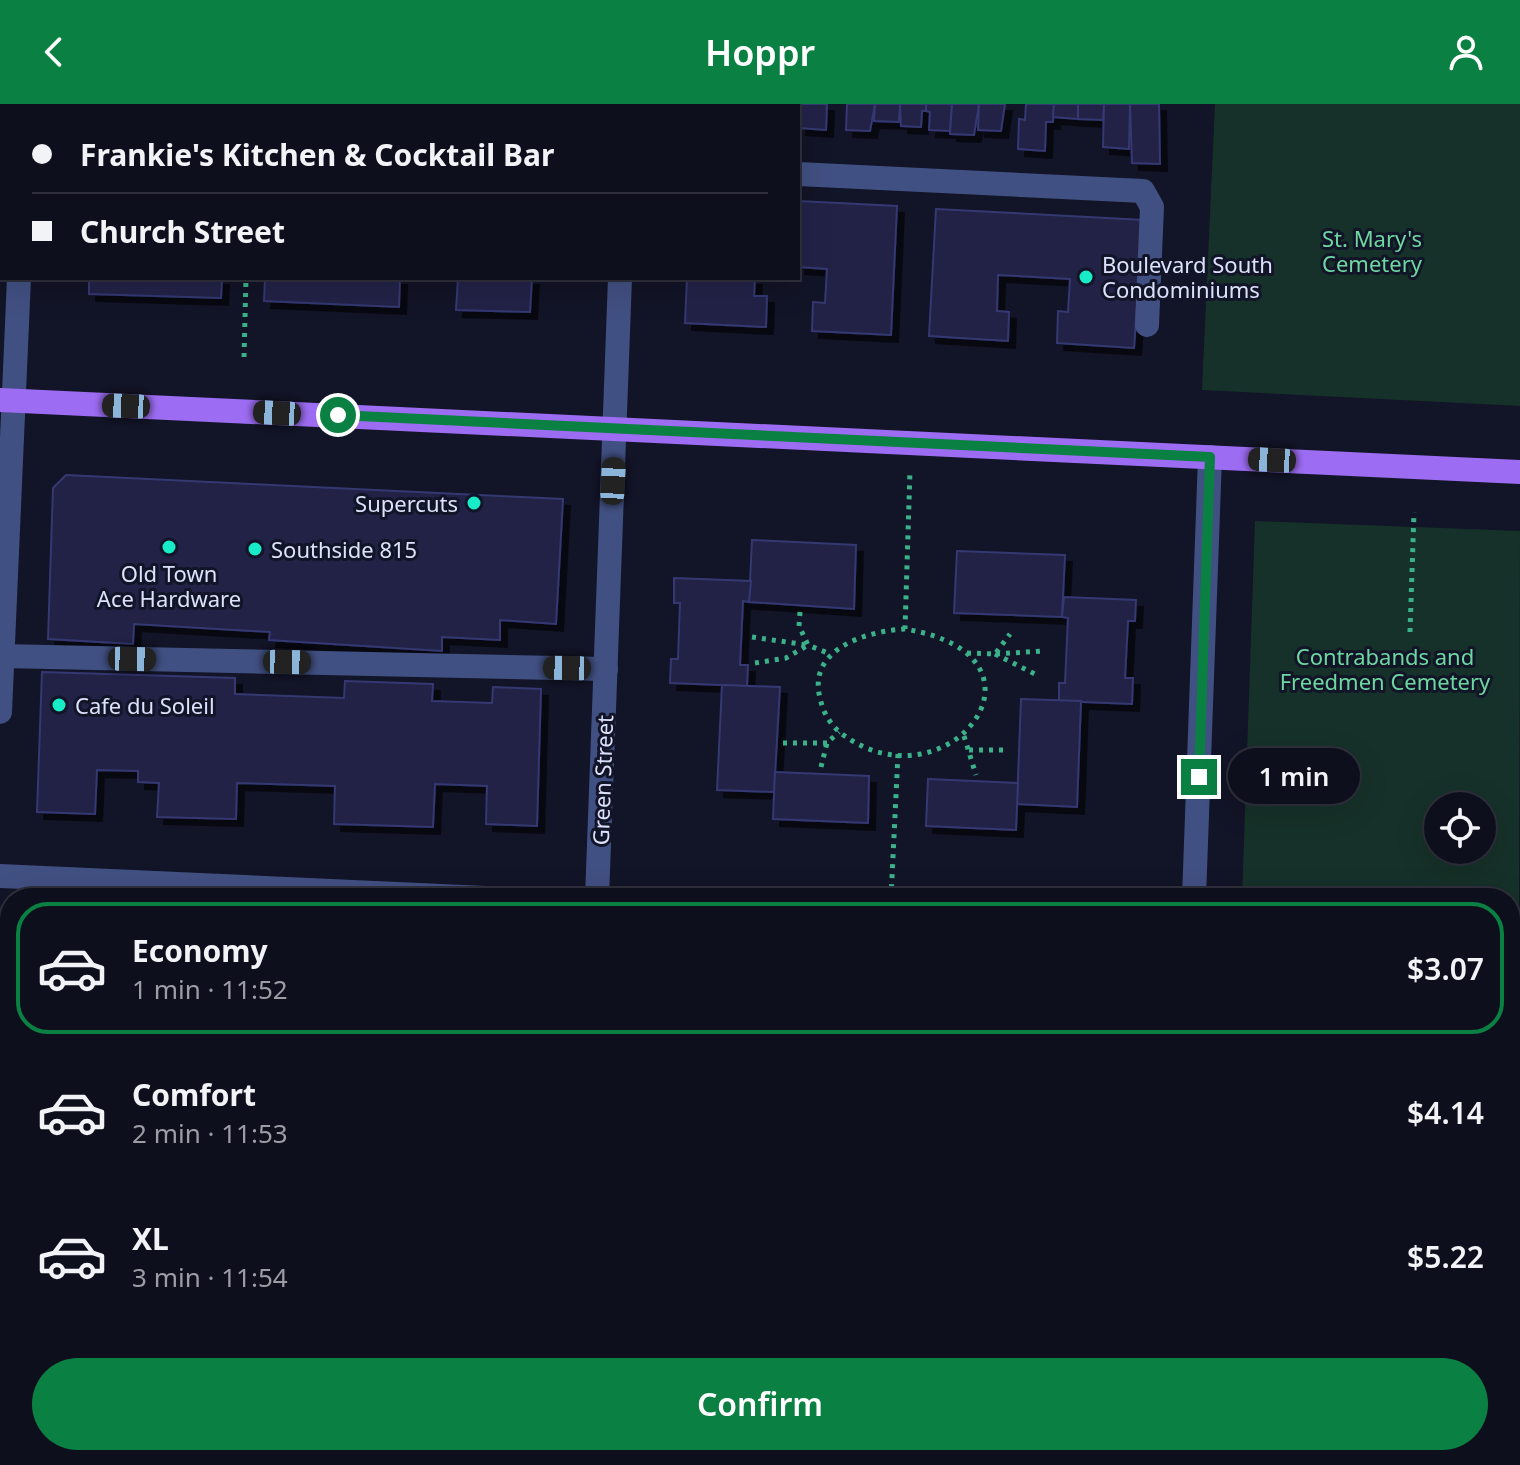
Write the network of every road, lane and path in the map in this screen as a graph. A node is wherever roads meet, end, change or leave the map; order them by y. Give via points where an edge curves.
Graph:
1 (800, 174) edge
2 (19, 280) edge
3 (246, 280) edge
4 (620, 280) edge
5 (1147, 325) dead end
6 (244, 357) dead end
7 (6, 400) edge
8 (615, 427) junction
9 (911, 441) junction
10 (1210, 457) junction
11 (1520, 472) edge
12 (1414, 512) dead end
13 (800, 612) dead end
14 (905, 629) junction
15 (1410, 632) dead end
16 (1010, 634) dead end
17 (752, 637) dead end
18 (808, 645) junction
19 (1042, 651) dead end
20 (966, 652) junction
21 (830, 654) junction
22 (995, 654) junction
23 (2, 656) junction
24 (755, 663) dead end
25 (606, 669) junction
26 (1039, 676) dead end
27 (0, 712) edge
28 (839, 732) junction
29 (964, 736) junction
30 (783, 743) dead end
31 (827, 743) junction
32 (969, 750) junction
33 (1003, 750) dead end
34 (898, 754) junction
35 (821, 767) dead end
36 (976, 775) dead end
37 (0, 876) edge
38 (133, 888) edge
39 (597, 888) edge
40 (891, 888) edge
41 (1194, 888) edge

1 - 5 street via 1143,191 1152,207
2 - 7 street
3 - 6 path
4 - 8 street, Green Street
7 - 8 main road
7 - 23 street
8 - 9 main road
8 - 25 street, Green Street
9 - 10 main road
9 - 14 path
10 - 11 main road
10 - 41 street
12 - 15 path
13 - 18 path via 799,626
14 - 20 path via 954,642
14 - 21 path via 879,630
16 - 22 path
17 - 18 path
18 - 21 path
18 - 24 path via 786,658
19 - 22 path
20 - 22 path
20 - 29 path via 982,675 985,692 980,714
21 - 28 path via 818,692 823,712
22 - 26 path
23 - 25 street
23 - 27 street
25 - 39 street, Green Street
28 - 31 path
28 - 34 path via 876,751
29 - 32 path
29 - 34 path via 928,751
30 - 31 path
31 - 35 path
32 - 33 path
32 - 36 path
34 - 40 path
37 - 38 street

